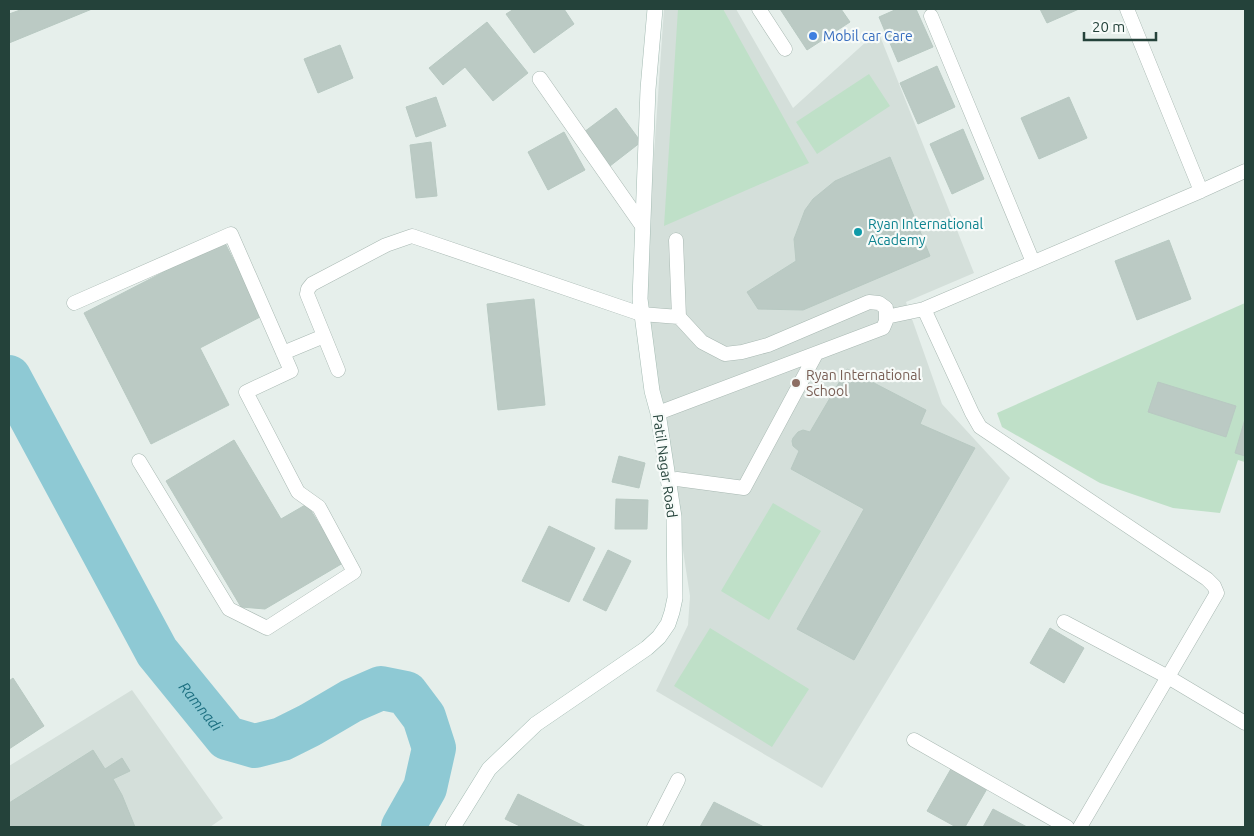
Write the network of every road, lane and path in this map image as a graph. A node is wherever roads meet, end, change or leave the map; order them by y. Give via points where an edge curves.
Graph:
1 (655, 9) edge
2 (759, 9) edge
3 (1127, 9) edge
4 (931, 16) dead end
5 (785, 49) dead end
6 (540, 79) dead end
7 (1245, 171) edge
8 (1201, 191) junction
9 (642, 225) junction
10 (676, 240) dead end
11 (1033, 262) junction
12 (74, 303) dead end
13 (924, 309) junction
14 (641, 314) junction
15 (678, 317) junction
16 (886, 317) junction
17 (324, 336) junction
18 (283, 353) junction
19 (816, 354) junction
20 (338, 370) dead end
21 (658, 413) junction
22 (140, 461) dead end
23 (677, 479) dead end
24 (1064, 622) dead end
25 (1168, 677) junction
26 (1245, 723) edge
27 (914, 740) dead end
28 (678, 780) dead end
29 (453, 827) edge
30 (654, 827) edge
31 (1067, 827) edge
32 (1080, 827) edge

1 - 9 street, Patil Nagar Road
2 - 5 lane
3 - 8 lane
4 - 11 lane
6 - 9 street
7 - 8 lane
8 - 11 lane
9 - 14 street, Patil Nagar Road
10 - 15 lane
11 - 13 lane
12 - 18 lane via 231,234
13 - 16 lane
13 - 25 lane via 980,427 1214,586 1217,593
14 - 15 lane
14 - 17 lane via 412,236 386,245 310,285 307,294
14 - 21 street, Patil Nagar Road
15 - 16 lane via 702,342 725,354 768,344 869,302 886,308
16 - 19 lane via 883,328
17 - 18 lane
17 - 20 lane
18 - 22 lane via 291,371 246,392 298,492 319,507 354,572 266,628 229,609
19 - 21 lane
19 - 23 lane via 744,488
21 - 29 street, Patil Nagar Road via 674,517 675,598 668,624 647,648 536,724 488,769
24 - 25 lane
25 - 26 lane
25 - 32 lane
27 - 31 lane
28 - 30 lane

